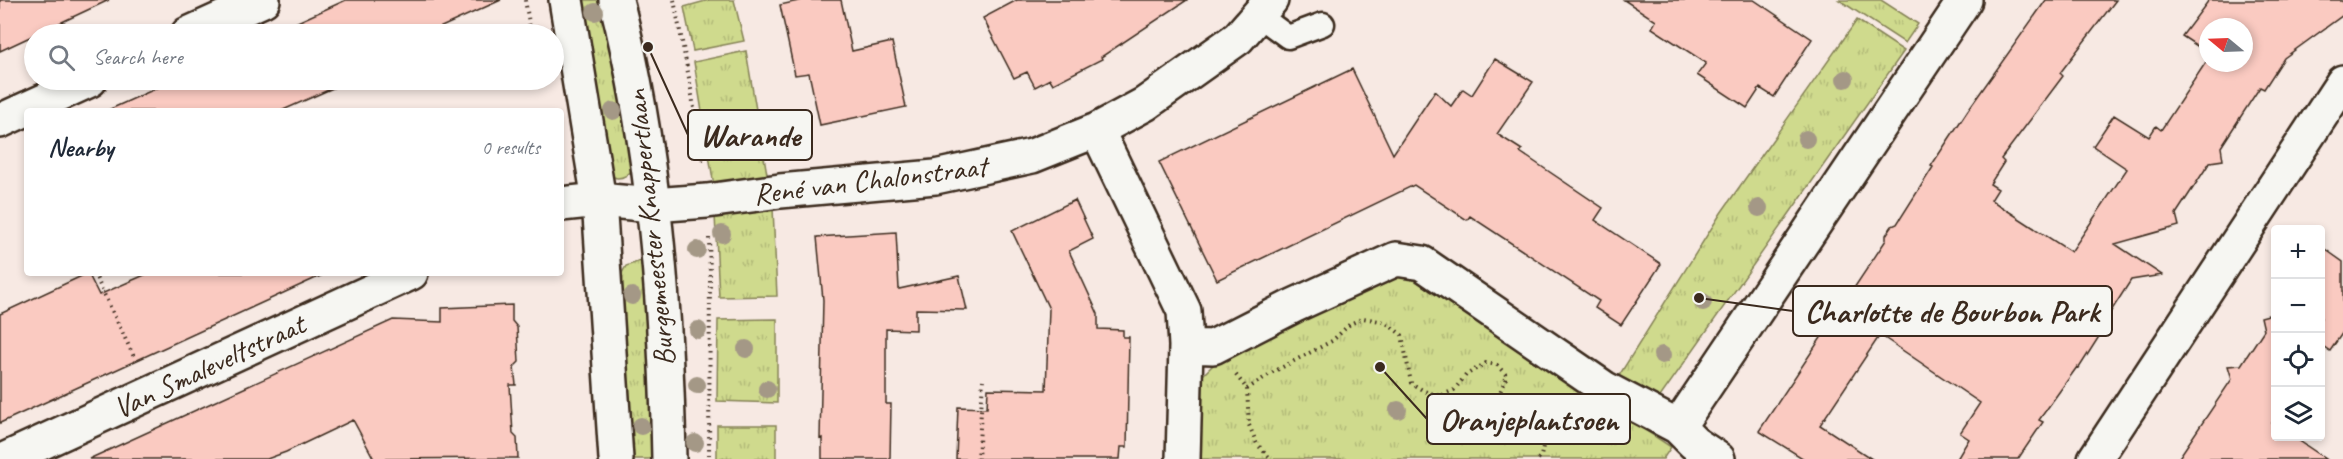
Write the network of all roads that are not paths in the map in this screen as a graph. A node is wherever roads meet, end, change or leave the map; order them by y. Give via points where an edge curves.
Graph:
1 (262, 0) edge
2 (566, 0) edge
3 (616, 0) edge
4 (1952, 4) edge
5 (1265, 7) edge
6 (210, 24) edge
7 (1323, 24) dead end
8 (2343, 82) edge
9 (68, 90) edge
10 (29, 108) edge
11 (24, 110) edge
12 (0, 121) edge
13 (1097, 130) junction
14 (598, 200) junction
15 (564, 204) edge
16 (653, 205) junction
17 (404, 276) edge
18 (1199, 346) junction
19 (1678, 427) junction
20 (6, 459) edge
21 (616, 459) edge
22 (669, 459) edge
23 (1183, 459) edge
24 (1718, 459) edge
25 (2095, 459) edge

1 - 6 street
2 - 14 street, Burgemeester Knappertlaan
3 - 16 street, Burgemeester Knappertlaan via 632,66
4 - 19 street
5 - 7 lane via 1288,37
5 - 13 street, René van Chalonstraat via 1238,38 1145,104
8 - 25 street
9 - 10 street
11 - 12 street
13 - 16 street, René van Chalonstraat via 1032,156 935,177
13 - 18 street
14 - 15 street
14 - 16 street, René van Chalonstraat
14 - 21 street, Burgemeester Knappertlaan
16 - 22 street, Burgemeester Knappertlaan
17 - 20 street, Van Smaleveltstraat
18 - 19 street via 1396,259 1422,263 1604,388
18 - 23 street
19 - 24 street

